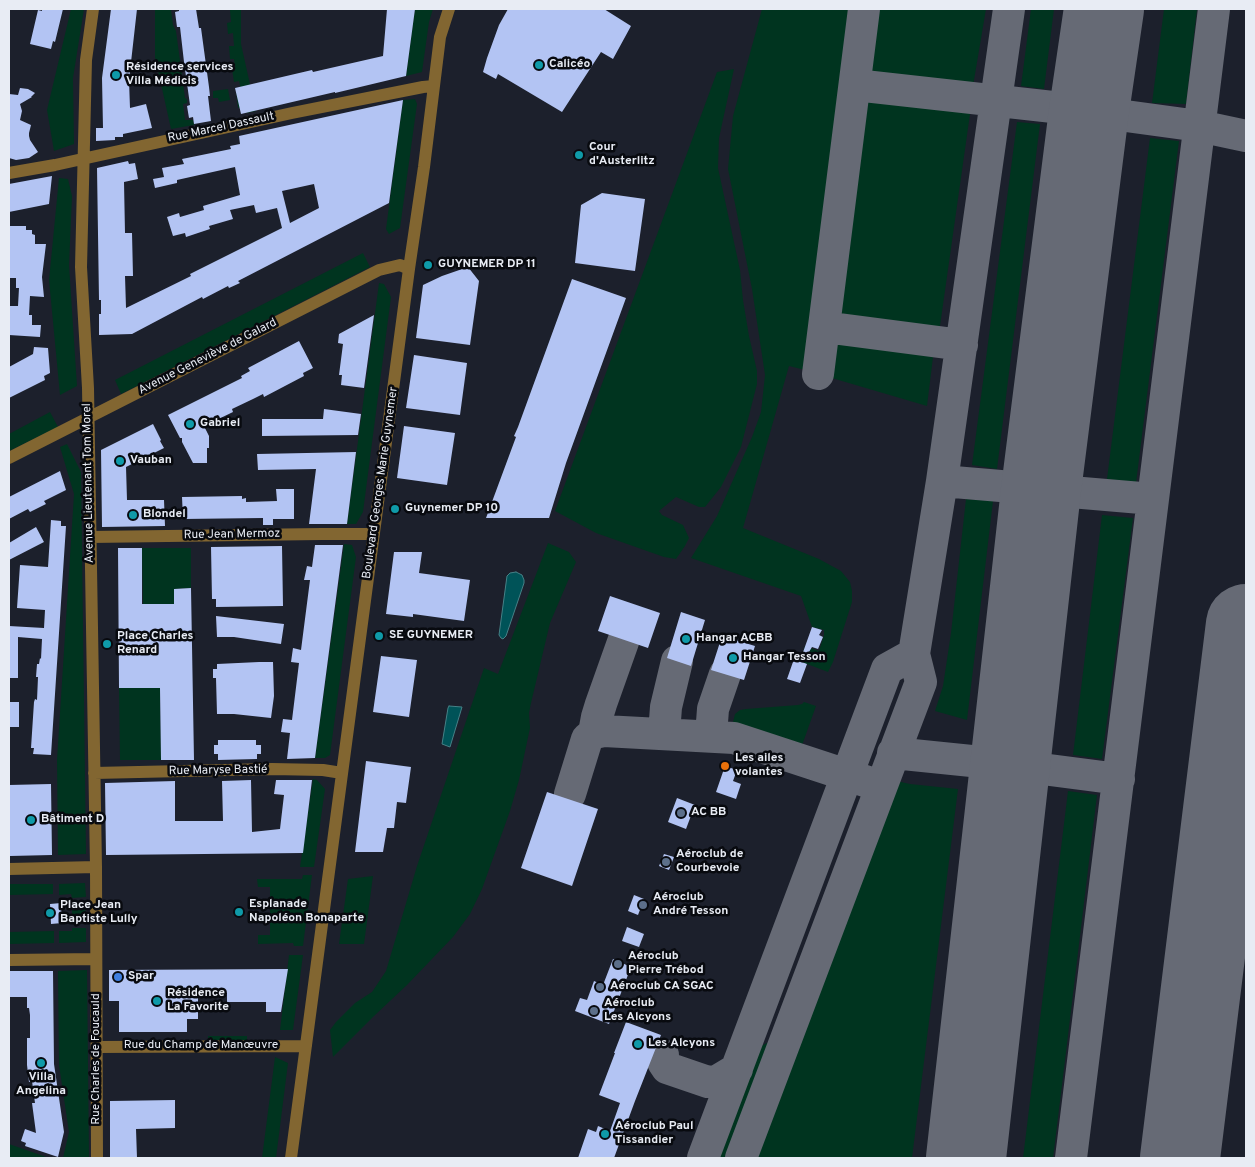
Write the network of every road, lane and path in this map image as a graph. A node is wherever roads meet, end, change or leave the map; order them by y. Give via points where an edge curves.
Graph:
1 (93, 9) edge
2 (449, 9) edge
3 (434, 86) junction
4 (84, 158) junction
5 (9, 172) edge
6 (409, 269) junction
7 (88, 419) junction
8 (9, 458) edge
9 (374, 534) junction
10 (90, 537) junction
11 (94, 773) junction
12 (342, 773) junction
13 (96, 867) junction
14 (9, 869) edge
15 (96, 959) junction
16 (9, 960) edge
17 (97, 1046) junction
18 (306, 1046) junction
19 (97, 1158) edge
20 (291, 1158) edge

1 - 4 street, Avenue Lieutenant Tom Morel via 86,60
2 - 3 street, Boulevard Georges Marie Guynemer via 440,37
3 - 4 street, Rue Marcel Dassault
3 - 6 street, Boulevard Georges Marie Guynemer
4 - 5 street, Rue Marcel Dassault
4 - 7 street, Avenue Lieutenant Tom Morel via 81,267
6 - 7 street, Avenue Geneviève de Galard via 400,265 379,270
6 - 9 street, Boulevard Georges Marie Guynemer
7 - 8 street, Avenue Geneviève de Galard
7 - 10 street, Avenue Lieutenant Tom Morel
9 - 10 street, Rue Jean Mermoz
9 - 12 street, Boulevard Georges Marie Guynemer
10 - 11 street, Avenue Lieutenant Tom Morel
11 - 12 street, Rue Maryse Bastié via 272,770
11 - 13 street, Avenue Lieutenant Tom Morel
12 - 18 street, Boulevard Georges Marie Guynemer
13 - 14 street
13 - 15 street, Avenue Lieutenant Tom Morel
15 - 16 street
15 - 17 street, Rue Charles de Foucauld
17 - 18 street, Rue du Champ de Manœuvre
17 - 19 street, Rue Charles de Foucauld
18 - 20 street, Boulevard Georges Marie Guynemer

